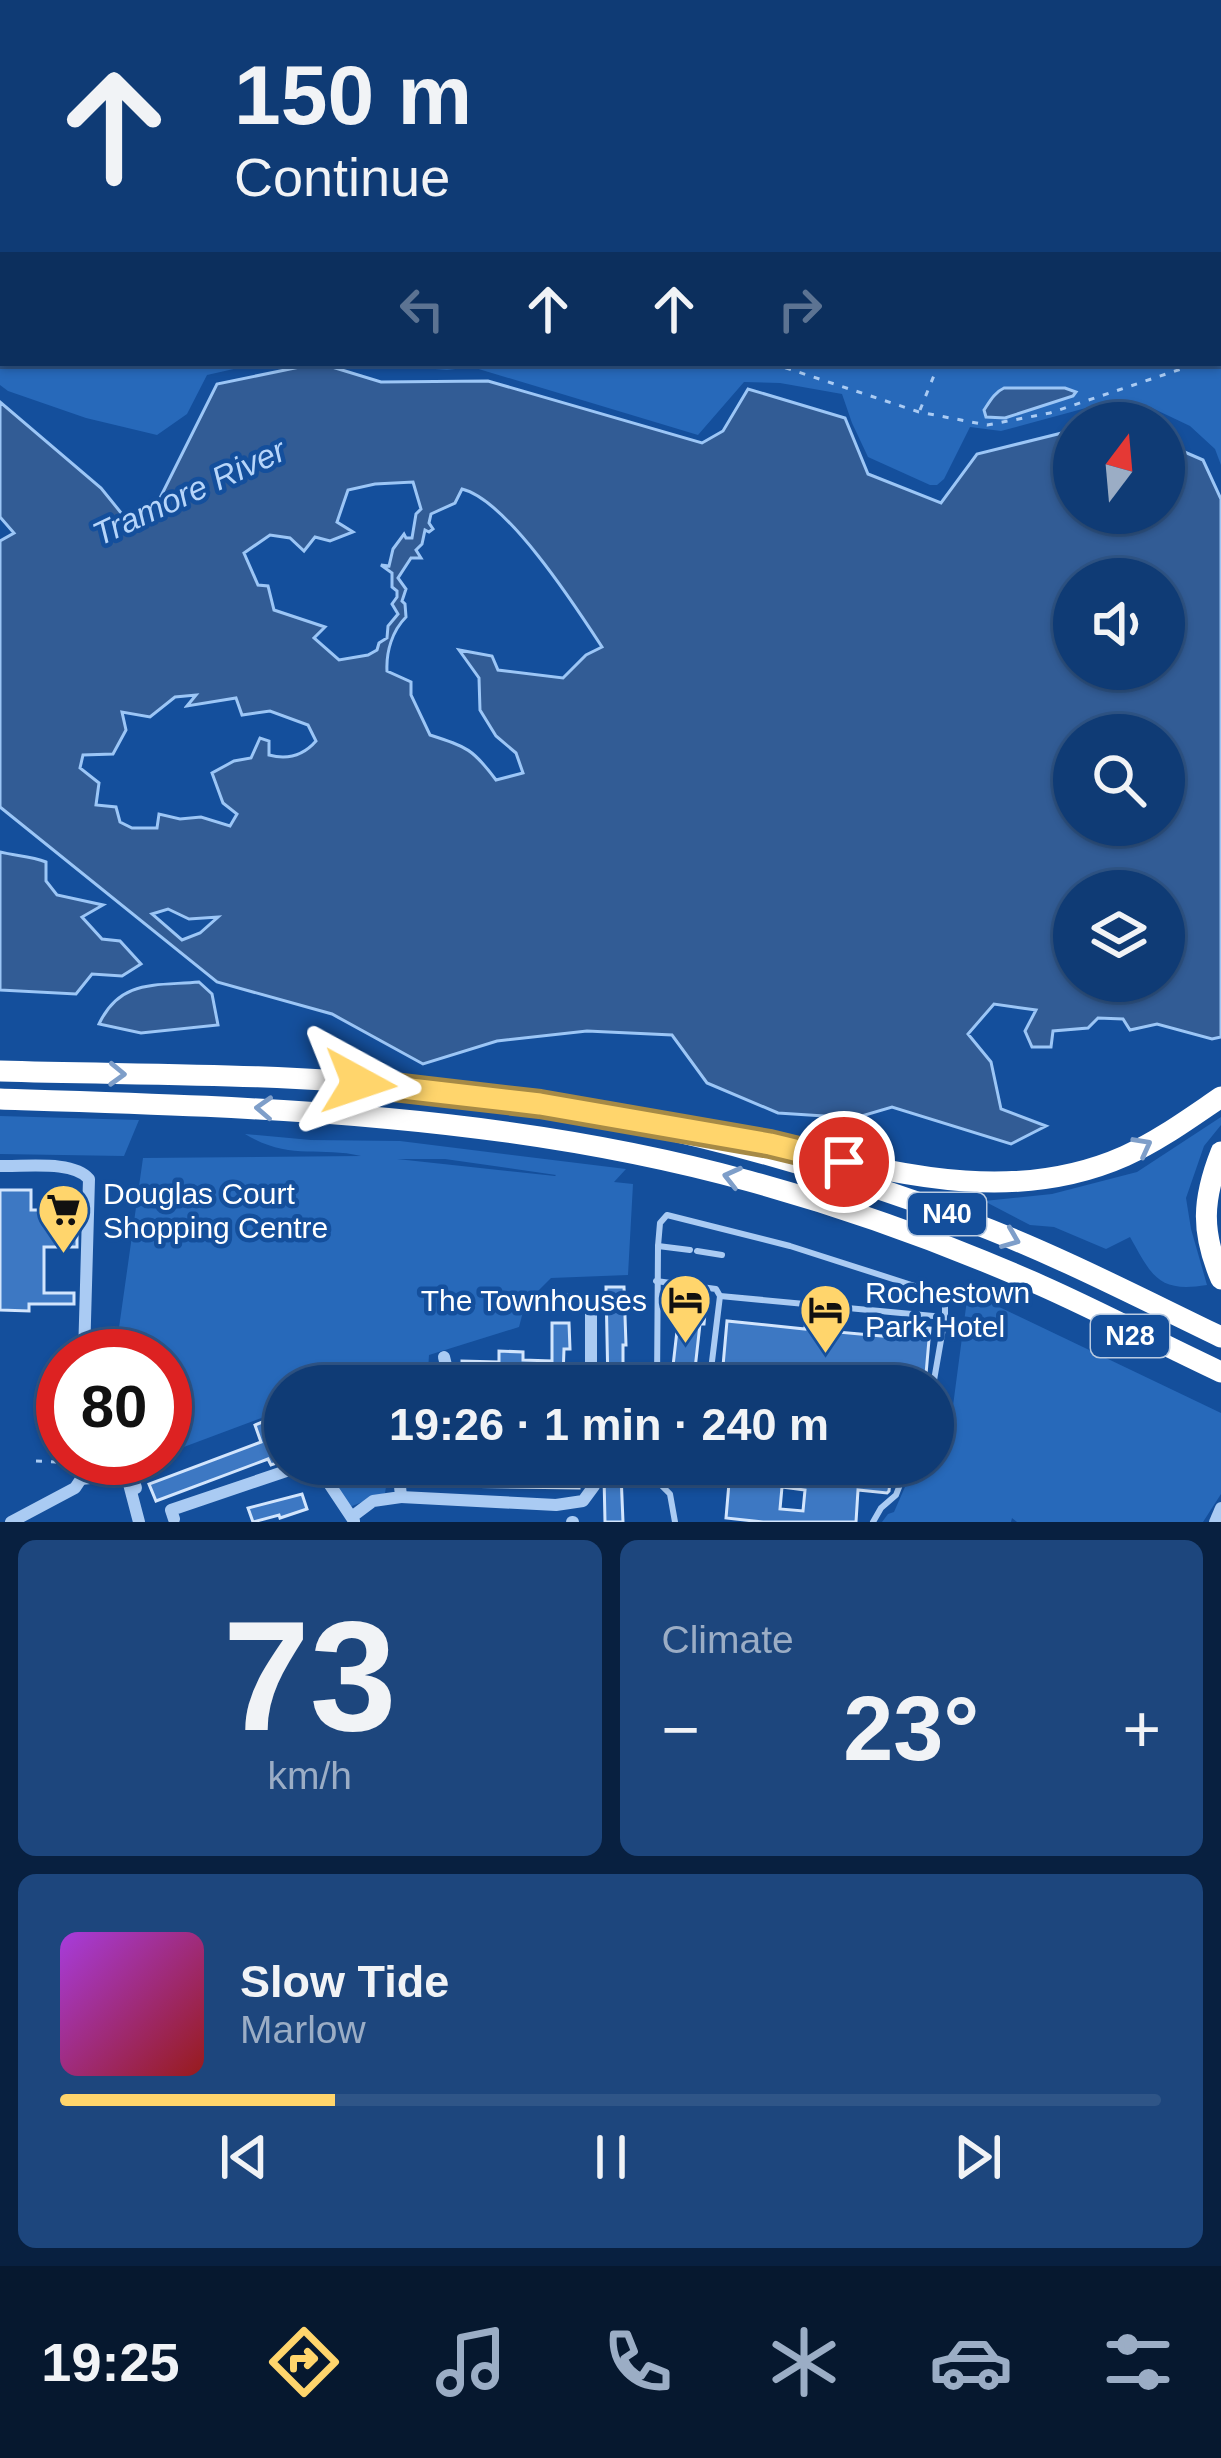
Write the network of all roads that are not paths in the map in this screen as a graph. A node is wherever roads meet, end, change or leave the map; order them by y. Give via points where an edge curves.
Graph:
1 (0, 1071) edge
2 (1221, 1097) edge
3 (0, 1099) edge
4 (660, 1127) junction
5 (1221, 1153) edge
6 (0, 1166) edge
7 (658, 1246) junction
8 (722, 1255) dead end
9 (1221, 1279) edge
10 (656, 1281) junction
11 (1040, 1285) junction
12 (720, 1296) junction
13 (559, 1299) dead end
14 (945, 1317) junction
15 (85, 1329) edge
16 (1221, 1337) edge
17 (444, 1357) dead end
18 (446, 1365) edge
19 (591, 1365) edge
20 (657, 1365) edge
21 (711, 1365) edge
22 (937, 1365) edge
23 (1221, 1372) edge
24 (1221, 1387) edge
25 (264, 1479) edge
26 (76, 1485) edge
27 (129, 1485) edge
28 (134, 1485) edge
29 (330, 1485) edge
30 (399, 1485) edge
31 (594, 1485) edge
32 (661, 1485) edge
33 (900, 1485) edge
34 (400, 1497) junction
35 (556, 1505) junction
36 (1221, 1508) edge
37 (174, 1519) edge
38 (353, 1519) edge
39 (11, 1522) edge
40 (142, 1522) edge
41 (556, 1522) edge
42 (675, 1522) edge
43 (873, 1522) edge
44 (1216, 1522) edge

1 -> 4 highway, N40 via 399,1086
4 -> 2 highway via 910,1176 1012,1184 1126,1155
11 -> 3 highway, N40 via 748,1181 546,1137 322,1112
4 -> 16 highway, N40 via 962,1219
5 - 9 highway via 1204,1208
6 - 15 street via 71,1167 89,1179
7 - 8 lane
7 - 10 lane
7 - 14 lane via 663,1216 726,1228 921,1288 944,1302
10 - 12 lane
10 - 20 lane
11 - 23 highway, N40
11 - 24 highway, N28
12 - 14 lane
12 - 21 lane
13 - 19 street via 591,1299
14 - 22 lane
17 - 18 street
25 - 37 street via 171,1510
26 - 39 street
27 - 40 street
28 - 40 street
29 - 38 street
30 - 34 street
31 - 35 street via 583,1501
32 - 42 lane
33 - 43 lane
34 - 35 street
34 - 38 street via 373,1501
35 - 41 street
36 - 44 street

